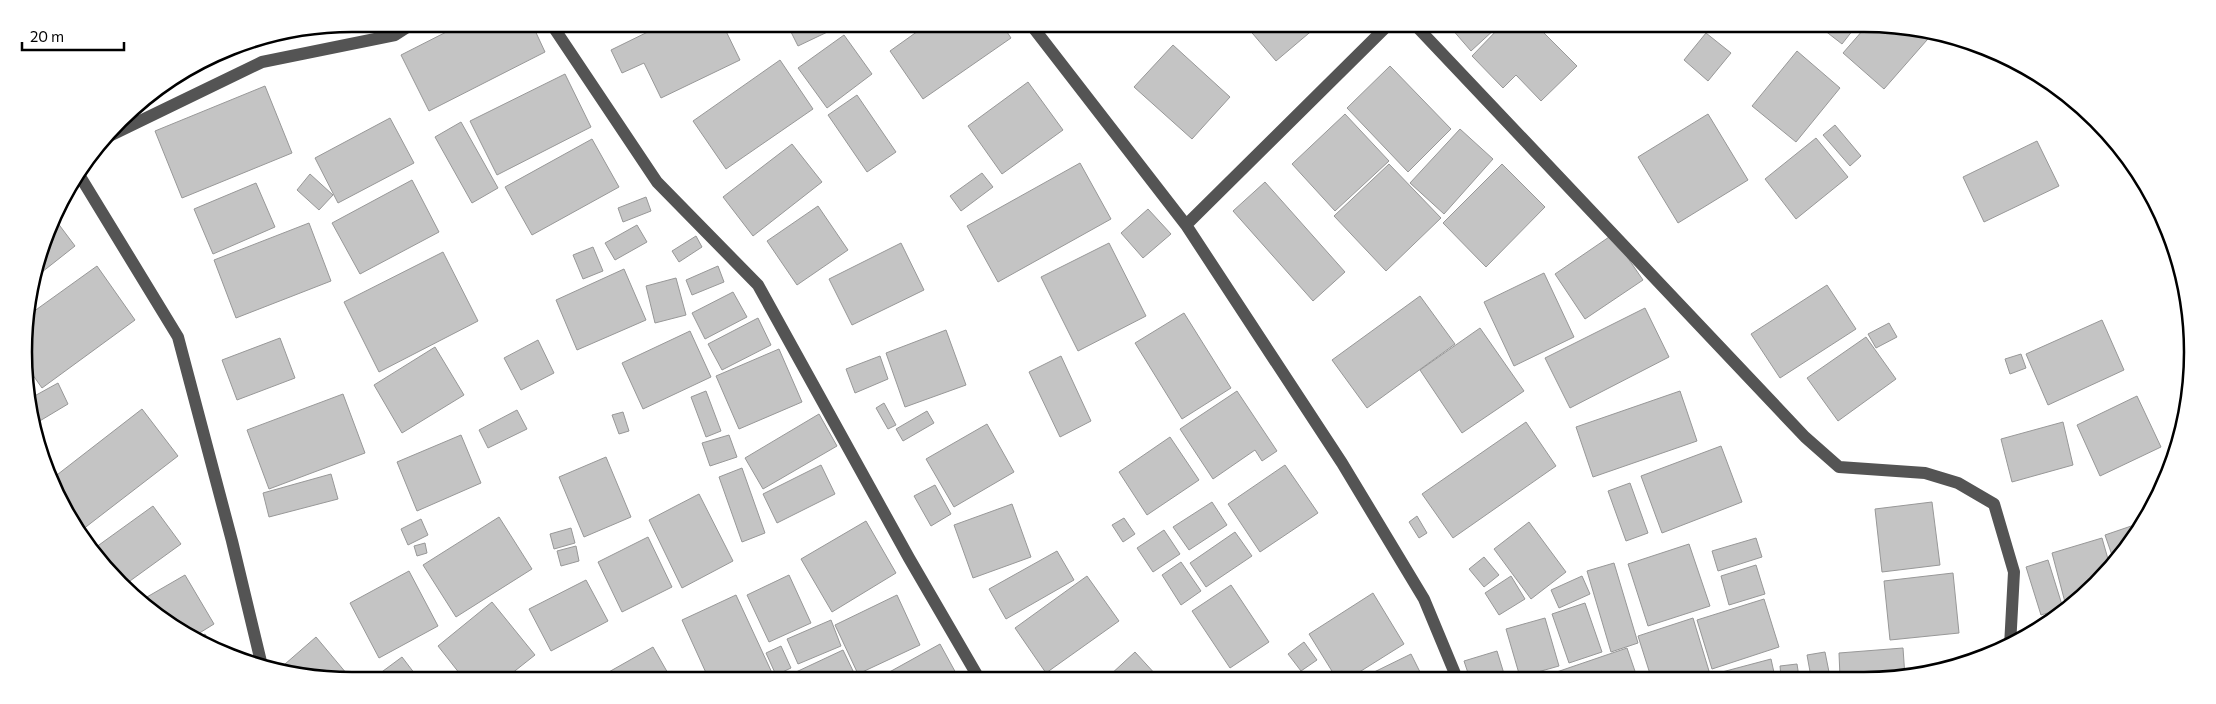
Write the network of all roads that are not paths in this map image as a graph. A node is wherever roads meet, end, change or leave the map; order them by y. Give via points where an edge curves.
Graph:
1 (398, 32) edge
2 (557, 32) edge
3 (1037, 32) edge
4 (1381, 32) edge
5 (1422, 32) edge
6 (123, 129) edge
7 (82, 180) edge
8 (1186, 225) junction
9 (2011, 636) edge
10 (260, 658) edge
11 (975, 672) edge
12 (1454, 672) edge

1 - 6 street via 262,62
2 - 11 street via 657,182 758,285
3 - 8 street
4 - 8 street
5 - 9 street via 1805,437 1839,467 1925,472 1958,483 1994,504 2014,572
7 - 10 street via 178,337
8 - 12 street via 1342,463 1419,591

